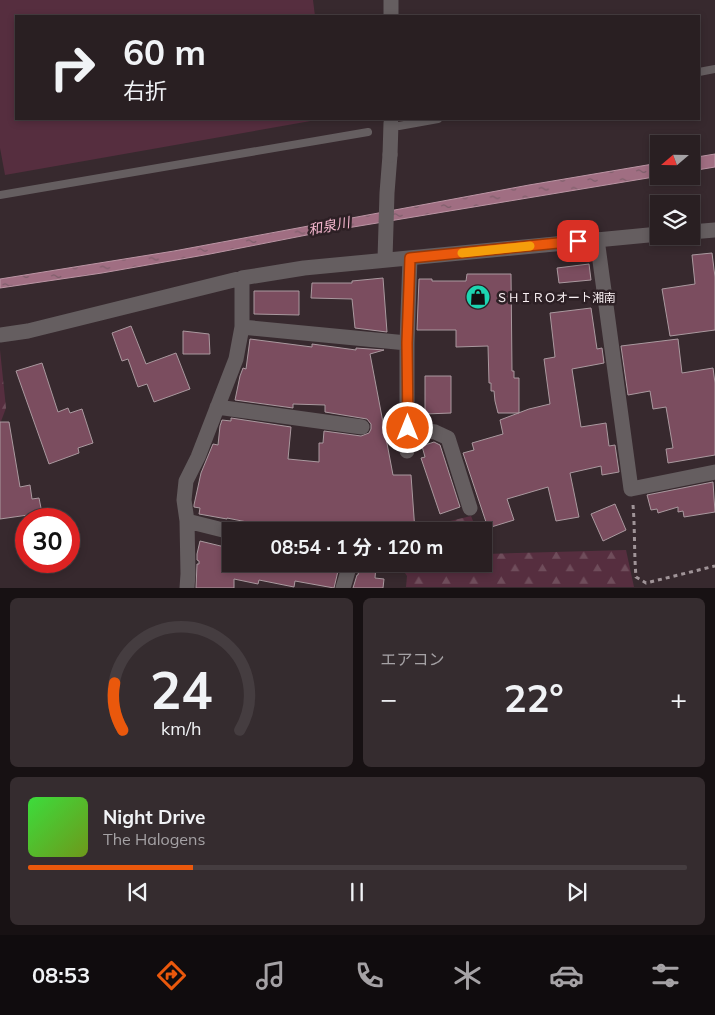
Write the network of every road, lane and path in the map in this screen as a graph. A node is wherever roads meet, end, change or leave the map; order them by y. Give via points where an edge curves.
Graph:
1 (391, 0) edge
2 (391, 15) edge
3 (715, 69) edge
4 (700, 72) edge
5 (423, 120) edge
6 (394, 122) edge
7 (368, 132) dead end
8 (0, 195) edge
9 (715, 230) edge
10 (700, 231) edge
11 (650, 235) edge
12 (597, 239) junction
13 (410, 258) junction
14 (385, 259) junction
15 (242, 278) junction
16 (242, 328) junction
17 (0, 335) edge
18 (407, 343) junction
19 (217, 407) junction
20 (362, 427) dead end
21 (408, 428) junction
22 (407, 451) dead end
23 (715, 472) edge
24 (631, 489) junction
25 (470, 508) dead end
26 (188, 521) junction
27 (222, 530) edge
28 (715, 566) edge
29 (348, 572) edge
30 (187, 588) edge
31 (344, 588) edge

1 - 2 street
3 - 4 lane
5 - 6 lane
6 - 14 street, bridge
7 - 8 lane
9 - 10 street
11 - 12 street
12 - 13 street
12 - 24 street
13 - 14 street
13 - 18 street
14 - 15 street
15 - 16 street
15 - 17 street via 28,331
16 - 18 street
16 - 19 street via 236,359
18 - 21 street
19 - 20 street
19 - 26 street via 186,481 184,500
21 - 22 street
21 - 25 street via 435,432 448,438
23 - 24 street
24 - 28 path via 636,577 646,583
26 - 27 street
26 - 30 street
29 - 31 street

